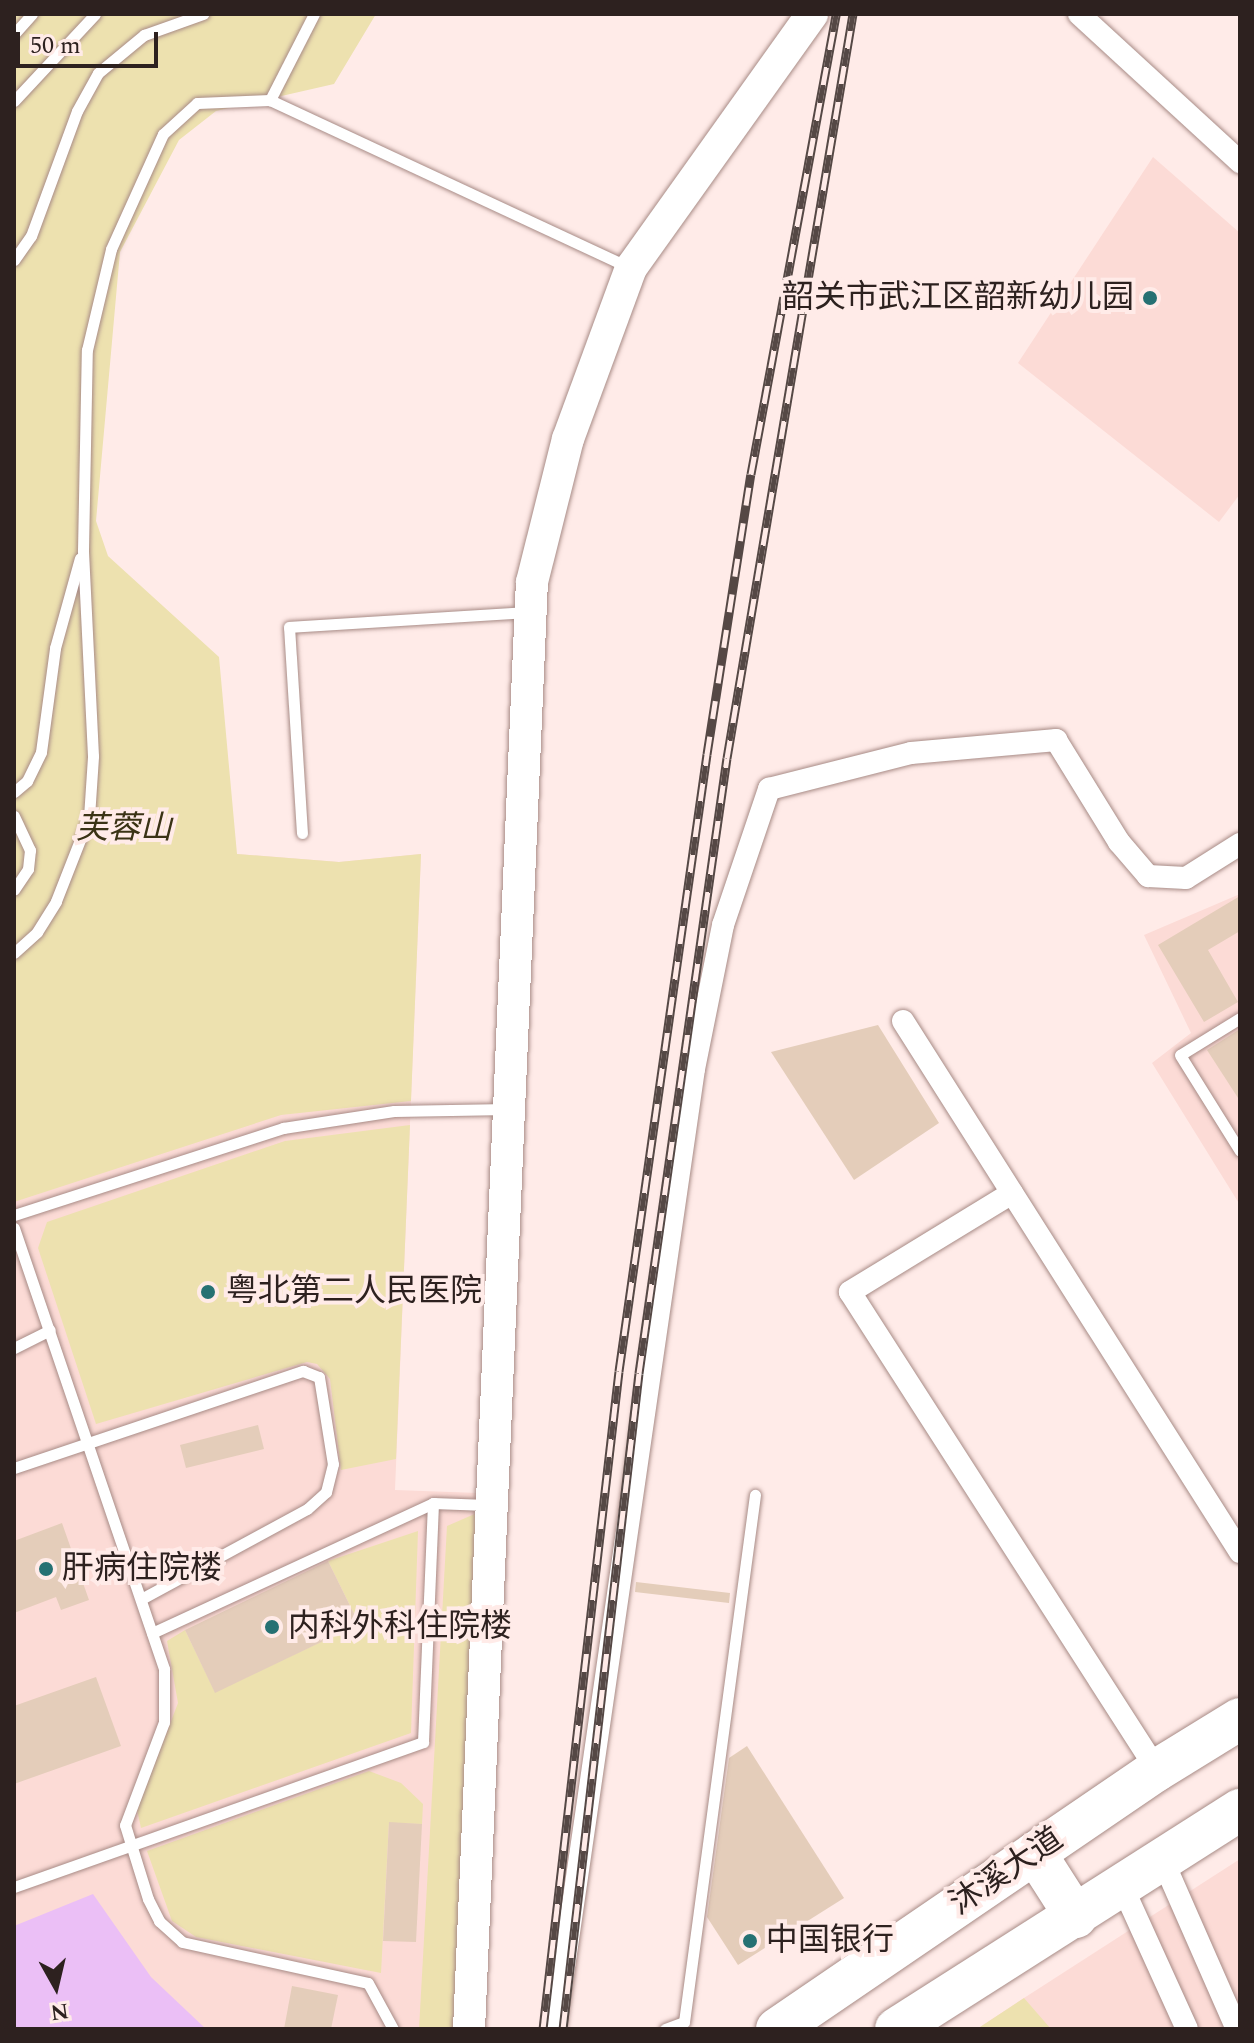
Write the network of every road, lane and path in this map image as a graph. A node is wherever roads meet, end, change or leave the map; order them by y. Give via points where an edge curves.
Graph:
1 (32, 14) edge
2 (95, 14) edge
3 (203, 14) edge
4 (314, 14) edge
5 (812, 14) edge
6 (1079, 14) edge
7 (182, 18) edge
8 (14, 34) edge
9 (270, 100) junction
10 (14, 101) edge
11 (1240, 162) edge
12 (14, 260) edge
13 (631, 268) junction
14 (83, 550) junction
15 (527, 612) junction
16 (14, 792) edge
17 (14, 816) edge
18 (302, 833) dead end
19 (1240, 844) edge
20 (14, 890) edge
21 (14, 953) edge
22 (1240, 1018) edge
23 (903, 1021) dead end
24 (509, 1109) junction
25 (1240, 1151) edge
26 (1012, 1193) junction
27 (14, 1215) edge
28 (14, 1228) edge
29 (50, 1330) junction
30 (14, 1348) edge
31 (88, 1440) junction
32 (14, 1468) edge
33 (755, 1495) dead end
34 (433, 1503) junction
35 (492, 1505) junction
36 (1240, 1552) edge
37 (141, 1599) junction
38 (152, 1633) junction
39 (1240, 1719) edge
40 (1157, 1770) junction
41 (1240, 1810) edge
42 (131, 1846) junction
43 (1035, 1853) junction
44 (1164, 1863) junction
45 (14, 1887) edge
46 (1123, 1888) junction
47 (1076, 1917) junction
48 (393, 2029) edge
49 (469, 2029) edge
50 (555, 2029) edge
51 (665, 2029) edge
52 (777, 2029) edge
53 (896, 2029) edge
54 (1187, 2029) edge
55 (1237, 2029) edge

1 - 8 lane
2 - 10 lane
3 - 7 lane
4 - 9 lane
5 - 13 main road
6 - 11 street
7 - 12 lane via 144,35 98,73 77,111 31,236
9 - 13 lane
9 - 14 lane via 197,103 163,134 111,249 87,350
13 - 15 main road via 568,439
14 - 16 lane via 55,648 41,752 27,781
14 - 21 lane via 93,756 89,817 56,901 37,932
15 - 18 lane via 289,627
15 - 24 main road
17 - 20 lane via 30,850 28,869
19 - 50 street via 1186,878 1148,876 1119,842 1056,740 911,753 769,789 723,925 694,1069
22 - 25 lane via 1180,1055
23 - 26 street
24 - 27 lane via 394,1111 283,1128
24 - 35 main road
26 - 36 street
26 - 40 street via 850,1292
28 - 29 lane
29 - 30 lane
29 - 31 lane
31 - 32 lane
31 - 37 lane
31 - 37 lane via 303,1371 314,1372 322,1382 333,1464 326,1492 307,1509
33 - 51 lane via 684,2022
34 - 35 lane
34 - 38 lane
34 - 42 lane via 423,1742
35 - 49 main road
37 - 38 lane
38 - 42 lane via 164,1669 167,1704 125,1825
39 - 40 highway, 沐溪大道
40 - 43 highway, 沐溪大道
41 - 44 highway
42 - 45 lane
42 - 48 lane via 148,1899 170,1934 198,1947 368,1983
43 - 47 highway
43 - 52 highway, 沐溪大道
44 - 46 highway
44 - 55 street
46 - 47 highway
46 - 54 street
47 - 53 highway

